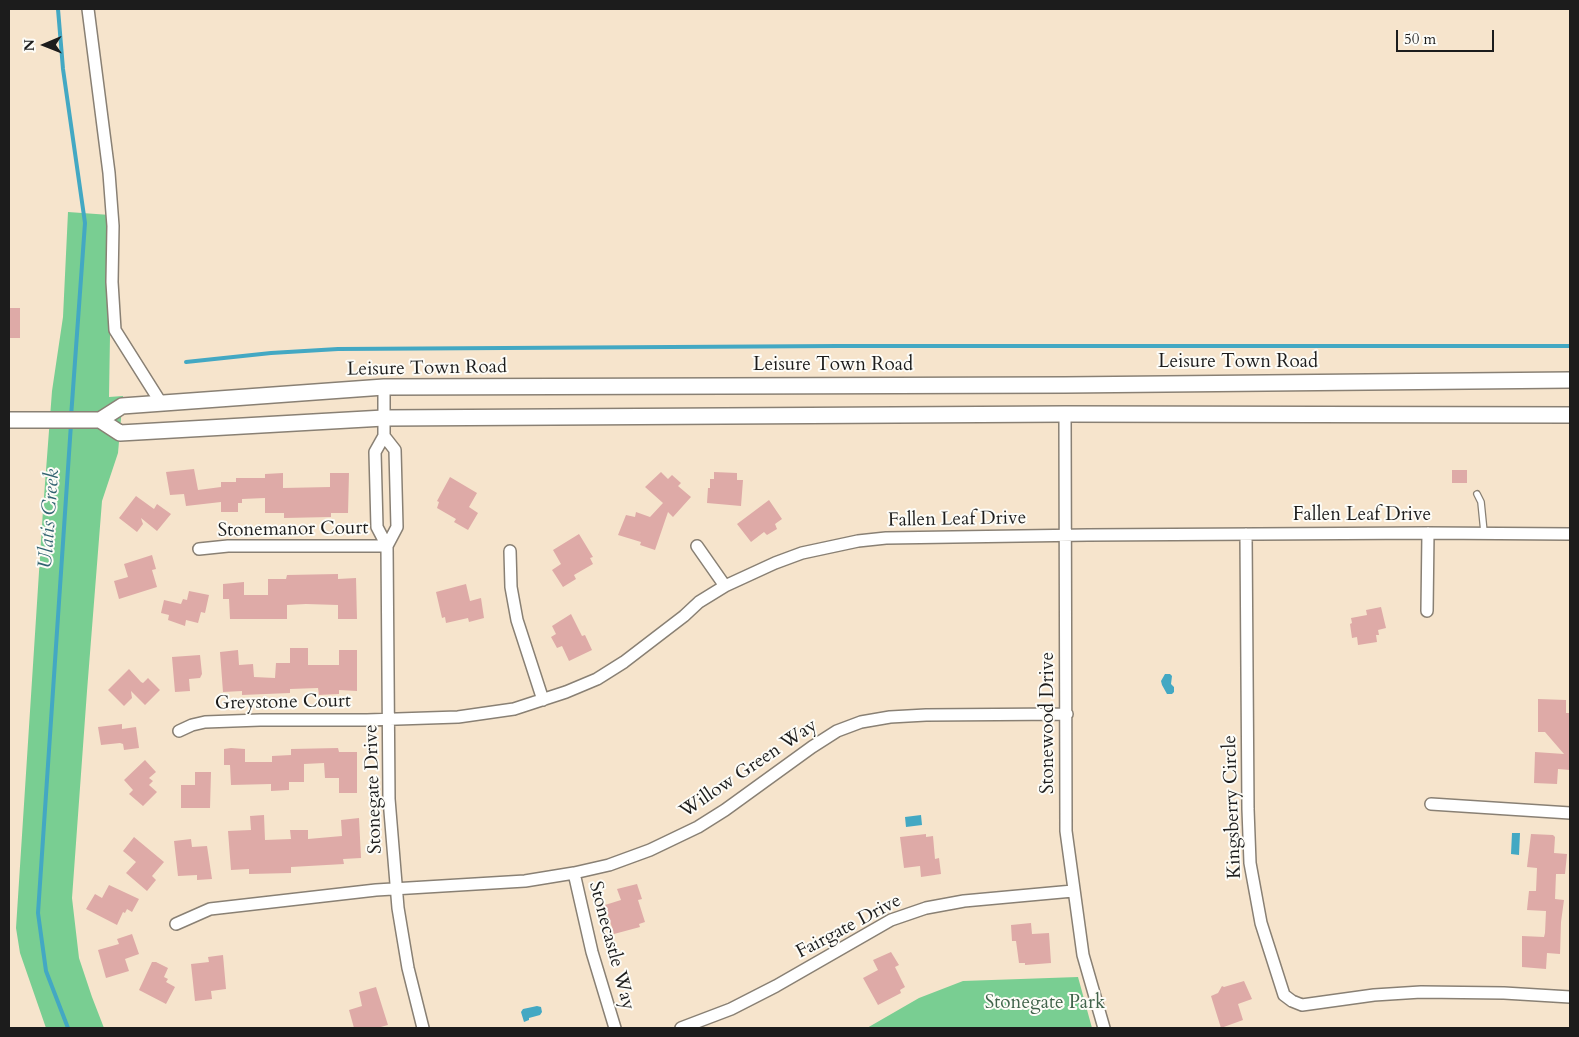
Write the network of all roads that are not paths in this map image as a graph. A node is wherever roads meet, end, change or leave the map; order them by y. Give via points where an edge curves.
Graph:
1 (88, 9) edge
2 (1570, 380) edge
3 (384, 387) junction
4 (161, 403) junction
5 (1065, 414) junction
6 (1570, 415) edge
7 (384, 418) junction
8 (9, 420) edge
9 (100, 420) junction
10 (384, 436) junction
11 (1477, 494) dead end
12 (1428, 532) junction
13 (1484, 532) junction
14 (1246, 534) junction
15 (1570, 534) edge
16 (1065, 536) junction
17 (387, 546) junction
18 (697, 546) dead end
19 (199, 549) dead end
20 (510, 551) dead end
21 (725, 586) junction
22 (1427, 611) dead end
23 (543, 700) junction
24 (1067, 714) junction
25 (389, 720) junction
26 (179, 731) dead end
27 (1431, 804) dead end
28 (1570, 813) edge
29 (574, 873) junction
30 (395, 889) junction
31 (1074, 891) junction
32 (176, 924) dead end
33 (1570, 997) edge
34 (423, 1028) edge
35 (615, 1028) edge
36 (680, 1028) edge
37 (1104, 1028) edge

1 - 4 street via 109,173 115,330
2 - 3 main road, Leisure Town Road
3 - 4 main road, Leisure Town Road
3 - 7 street, Stonegate Drive
4 - 9 main road, Leisure Town Road via 122,406
5 - 6 main road
5 - 7 main road
5 - 16 street, Stonewood Drive
7 - 9 main road via 120,432
7 - 10 street, Stonegate Drive
8 - 9 main road
10 - 17 street, Stonegate Drive via 375,452 376,508 377,527
10 - 17 street, Stonegate Drive via 395,450 397,527
11 - 13 lane via 1482,502
12 - 13 street, Fallen Leaf Drive
12 - 14 street, Fallen Leaf Drive
12 - 22 street
13 - 15 street, Fallen Leaf Drive
14 - 16 street, Fallen Leaf Drive
14 - 33 street, Kingsberry Circle via 1250,855 1261,924 1284,994 1302,1005 1421,992
16 - 21 street, Fallen Leaf Drive via 858,541 802,553
16 - 24 street, Stonewood Drive
17 - 19 street, Stonemanor Court via 228,546
17 - 25 street, Stonegate Drive
18 - 21 street
20 - 23 street via 511,587 517,620
21 - 23 street, Fallen Leaf Drive via 597,679
23 - 25 street, Fallen Leaf Drive via 514,709 458,718
24 - 29 street, Willow Green Way via 926,715 861,722 837,731 812,747 698,827 650,850
24 - 31 street, Stonewood Drive via 1066,831
25 - 26 street, Greystone Court via 205,722
25 - 30 street, Stonegate Drive via 389,799
27 - 28 street
29 - 30 street, Willow Green Way via 524,881
29 - 35 street, Stonecastle Way via 592,952
30 - 32 street, Willow Green Way via 210,909
30 - 34 street, Stonegate Drive via 408,968
31 - 36 street, Fairgate Drive via 926,908 891,920 776,986 731,1009
31 - 37 street, Stonewood Drive via 1083,955

